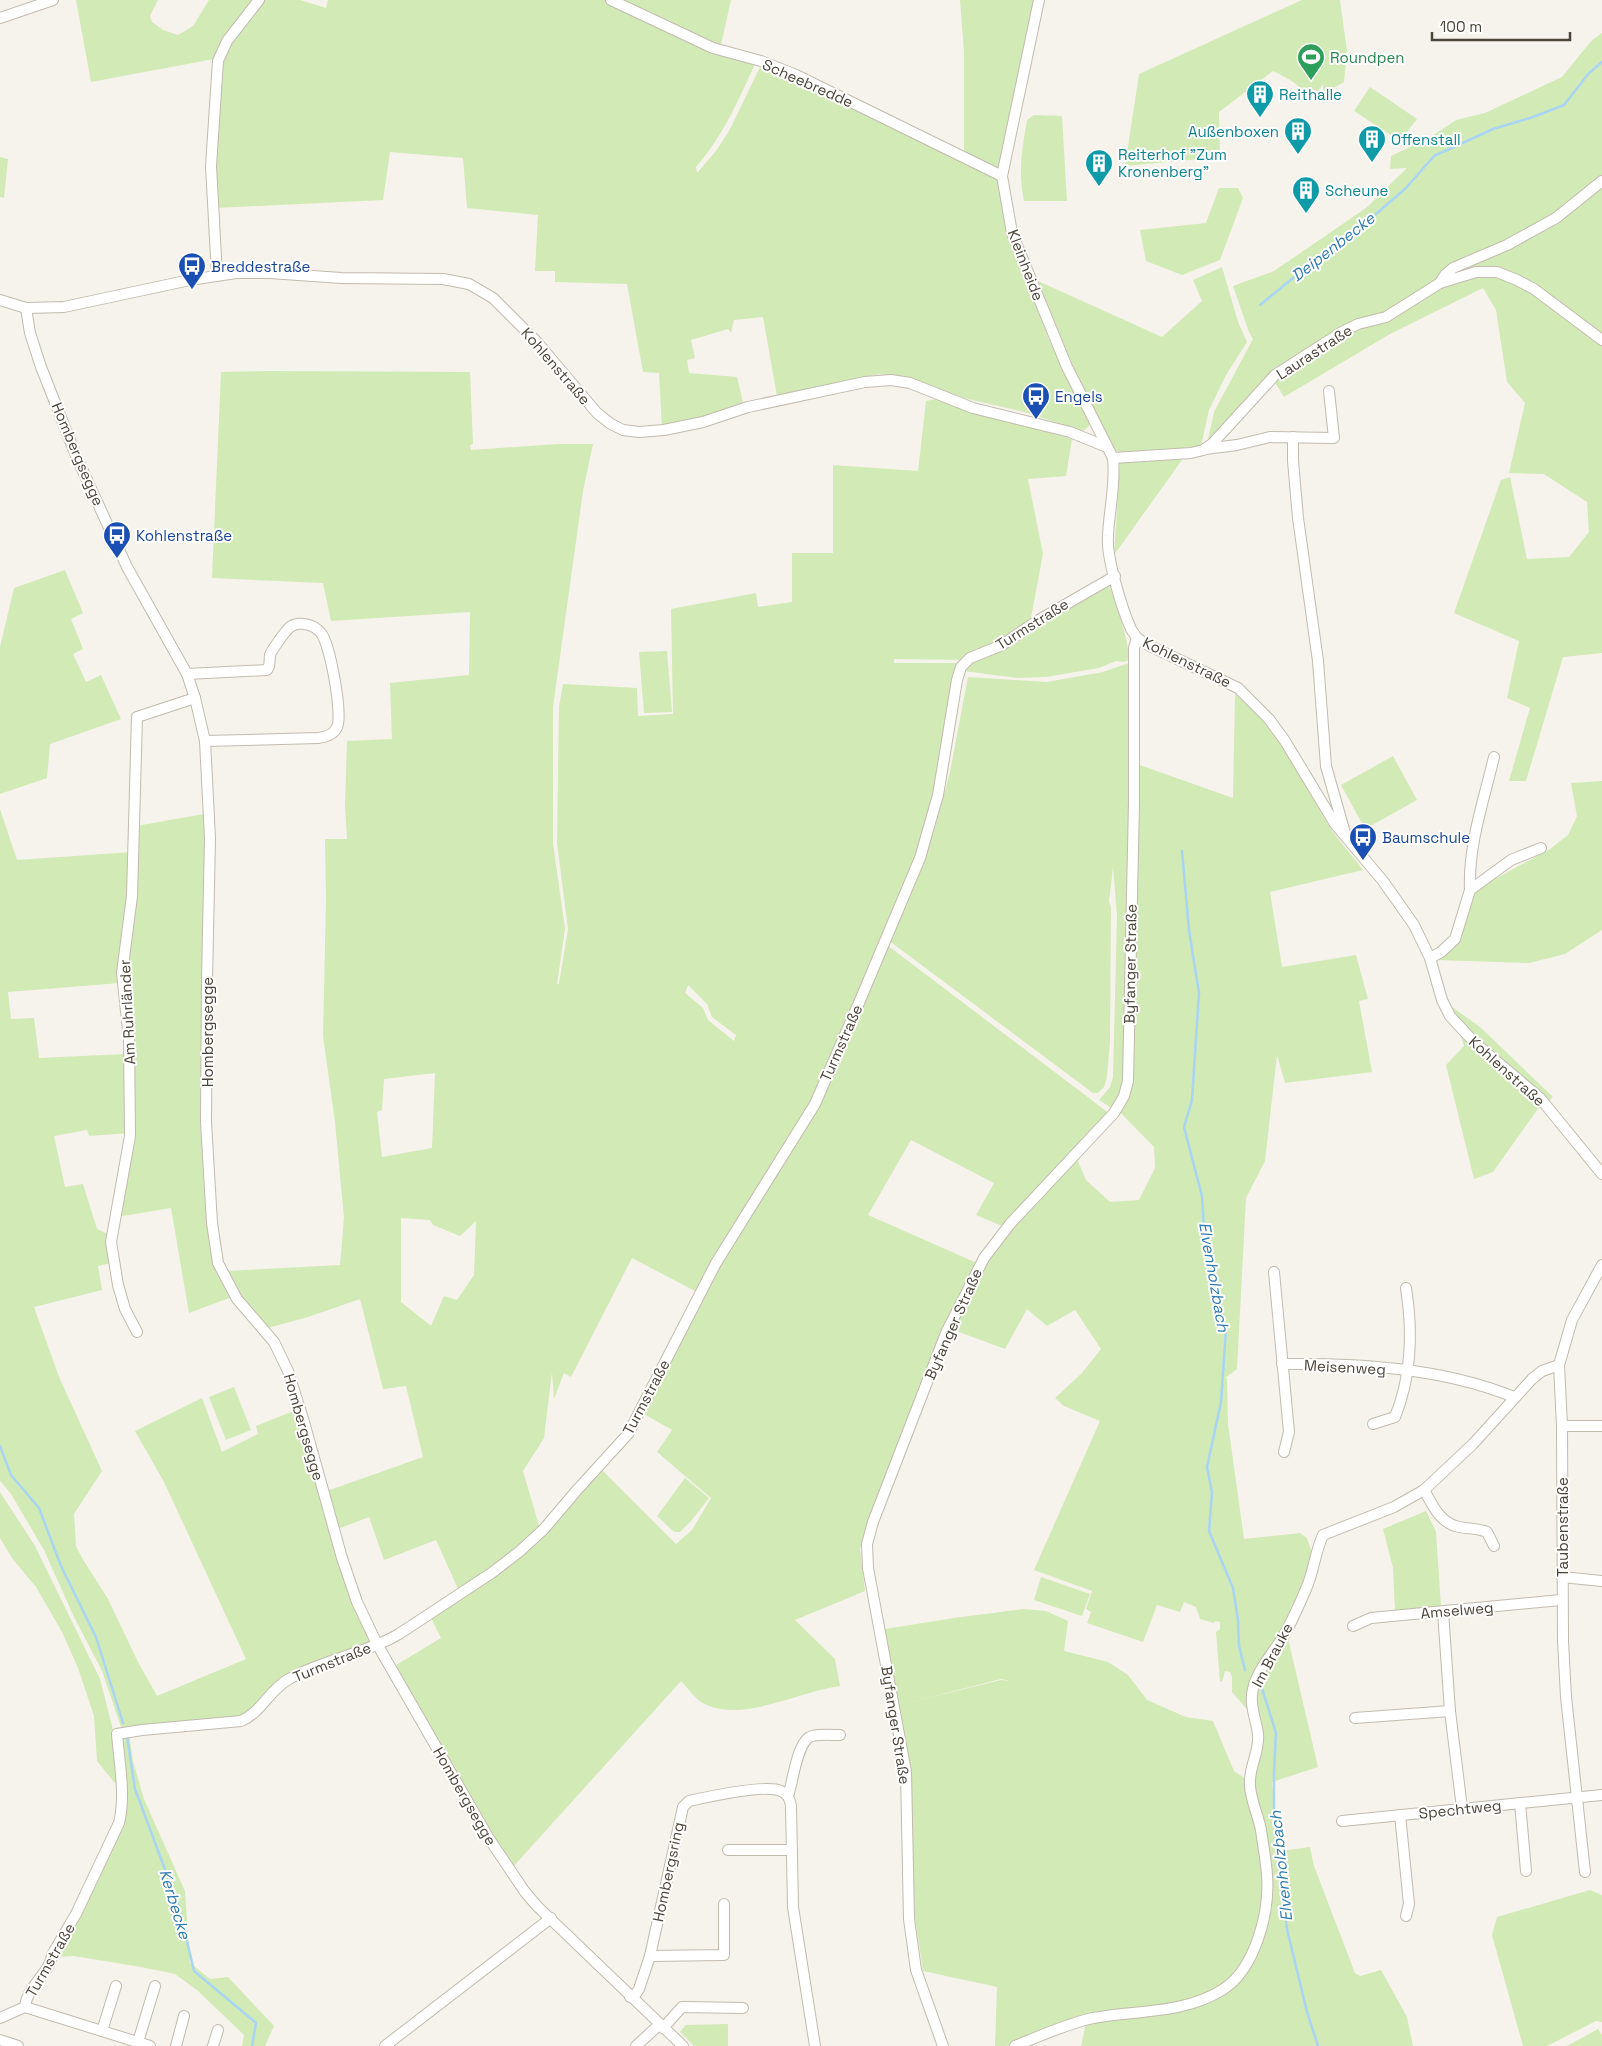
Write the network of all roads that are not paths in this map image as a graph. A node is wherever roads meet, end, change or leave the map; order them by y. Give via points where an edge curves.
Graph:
1 (53, 0) edge
2 (259, 0) edge
3 (611, 0) edge
4 (1040, 0) edge
5 (0, 18) edge
6 (1002, 176) junction
7 (1602, 182) edge
8 (217, 275) junction
9 (1440, 283) junction
10 (0, 300) edge
11 (26, 308) junction
12 (1602, 340) edge
13 (1328, 391) dead end
14 (1293, 437) junction
15 (1108, 447) junction
16 (1203, 450) junction
17 (1113, 458) junction
18 (1115, 576) junction
19 (1137, 638) junction
20 (187, 674) junction
21 (195, 698) junction
22 (205, 741) junction
23 (1494, 757) dead end
24 (1345, 836) junction
25 (1541, 848) dead end
26 (1470, 890) junction
27 (1430, 958) junction
28 (1602, 1174) edge
29 (1602, 1265) edge
30 (1274, 1272) dead end
31 (1406, 1288) dead end
32 (137, 1332) dead end
33 (1282, 1364) junction
34 (1559, 1365) junction
35 (1408, 1371) junction
36 (1514, 1398) junction
37 (1373, 1424) dead end
38 (1562, 1426) junction
39 (1602, 1426) edge
40 (1284, 1452) dead end
41 (1424, 1490) junction
42 (1494, 1546) dead end
43 (1562, 1577) junction
44 (1602, 1581) edge
45 (1562, 1600) junction
46 (1443, 1612) junction
47 (1353, 1626) dead end
48 (378, 1644) junction
49 (1450, 1711) junction
50 (1355, 1718) dead end
51 (840, 1735) dead end
52 (1602, 1795) edge
53 (788, 1796) junction
54 (1578, 1798) junction
55 (1520, 1803) junction
56 (1462, 1808) junction
57 (1400, 1815) junction
58 (1342, 1821) dead end
59 (728, 1850) dead end
60 (792, 1850) junction
61 (1526, 1870) dead end
62 (1586, 1872) dead end
63 (724, 1904) dead end
64 (1406, 1916) dead end
65 (550, 1918) junction
66 (650, 1956) junction
67 (116, 1986) dead end
68 (155, 1986) dead end
69 (630, 1996) junction
70 (25, 2007) junction
71 (743, 2008) dead end
72 (184, 2016) dead end
73 (0, 2018) edge
74 (661, 2026) junction
75 (218, 2030) dead end
76 (102, 2031) junction
77 (0, 2040) edge
78 (138, 2042) junction
79 (18, 2046) edge
80 (150, 2046) edge
81 (176, 2046) edge
82 (213, 2046) edge
83 (385, 2046) edge
84 (636, 2046) edge
85 (682, 2046) edge
86 (815, 2046) edge
87 (943, 2046) edge
88 (1015, 2046) edge

1 - 5 street
2 - 8 street via 227,41 218,61 211,166
3 - 6 street, Scheebredde via 713,48 761,61 796,76
4 - 6 street, Kleinheide
6 - 15 street, Kleinheide via 1012,233 1067,368
7 - 9 street via 1556,218 1507,245 1458,265 1444,275
8 - 11 street, Kohlenstraße via 80,304
8 - 15 street, Kohlenstraße via 253,273 443,279 469,284 508,311 597,413 611,424 632,432 676,428 748,407 865,382 892,380 910,383 973,408 1070,432
9 - 12 street, Laurastraße via 1476,272 1497,272 1534,289
9 - 16 street, Laurastraße via 1386,317 1342,332 1275,375
10 - 11 street, Kohlenstraße
11 - 20 street, Hombergsegge via 30,334 41,367 78,458 127,567
13 - 14 street via 1334,438
14 - 16 street via 1270,437
14 - 24 street, Kohlenstraße via 1297,509 1318,661 1326,766
15 - 17 street, Kleinheide
16 - 17 street
17 - 18 street, Kohlenstraße via 1108,554
18 - 19 street, Kohlenstraße via 1128,622
18 - 48 street, Turmstraße via 1044,616 1002,645 970,658 961,667 938,795 920,858 815,1104 716,1263 628,1434 544,1529 520,1551 426,1617
19 - 24 street, Kohlenstraße via 1245,694 1278,730
19 - 87 street, Byfanger Straße via 1134,648 1128,1081 1124,1096 1114,1113 1010,1224 984,1258 946,1334 867,1544 868,1568 906,1772 909,1919 916,1970
20 - 21 street, Hombergsegge
20 - 22 street via 268,670 272,649 288,628 302,623 322,633 327,648 339,718 333,733 318,738
21 - 22 street, Hombergsegge
21 - 32 street, Am Ruhrländer via 137,717 132,896 122,973 129,1040 130,1136 111,1242 118,1285
22 - 48 street, Hombergsegge via 210,838 206,1122 215,1250 230,1288 269,1334 288,1371 342,1558 357,1602
23 - 26 street via 1474,838
24 - 27 street, Kohlenstraße via 1400,902
25 - 26 street via 1511,860
26 - 27 street via 1454,939
27 - 28 street, Kohlenstraße via 1450,1016 1475,1043 1540,1098
29 - 34 street, Taubenstraße via 1572,1320
30 - 33 street, Meisenweg
31 - 35 street, Meisenweg via 1411,1330
33 - 35 street, Meisenweg via 1348,1365
33 - 40 street, Meisenweg via 1289,1432
34 - 36 street, Im Brauke via 1542,1371
34 - 38 street, Taubenstraße
35 - 36 street, Meisenweg via 1481,1385
35 - 37 street, Meisenweg via 1395,1417
36 - 41 street, Im Brauke via 1473,1444
38 - 39 street
38 - 43 street, Taubenstraße
41 - 42 street via 1440,1517 1460,1527 1487,1532
41 - 88 street, Im Brauke via 1394,1507 1323,1535 1306,1590 1284,1635 1256,1679 1252,1700 1258,1744 1249,1784 1260,1827 1267,1877 1264,1914 1252,1953 1236,1980 1196,2002 1091,2019
43 - 44 street
43 - 45 street, Taubenstraße
45 - 46 street, Amselweg
45 - 54 street, Taubenstraße via 1566,1697
46 - 47 street, Amselweg via 1371,1618
46 - 49 street
48 - 65 street, Hombergsegge via 488,1837 525,1892
48 - 70 street, Turmstraße via 305,1670 274,1689 254,1714 241,1721 117,1734 121,1789 119,1823 76,1914 52,1955 52,1962 31,1988
49 - 50 street
49 - 56 street
51 - 53 street via 813,1736 806,1740 799,1752
52 - 54 street
53 - 60 street
53 - 66 street, Hombergsring via 780,1790 765,1789 689,1801 683,1807
54 - 55 street, Spechtweg
54 - 62 street, Taubenstraße
55 - 56 street, Spechtweg
55 - 61 street, Spechtweg
56 - 57 street, Spechtweg
57 - 58 street, Spechtweg
57 - 64 street, Spechtweg via 1409,1904
59 - 60 street
60 - 86 street via 794,1907
63 - 66 street via 724,1955
65 - 69 street, Hombergsegge
65 - 83 street
66 - 69 street, Hombergsring via 636,1995
67 - 76 street
68 - 78 street
69 - 74 street, Hombergsegge
70 - 73 street, Turmstraße
70 - 76 street
71 - 74 street via 682,2007
72 - 81 street
74 - 84 street
74 - 85 street, Hombergsegge
75 - 82 street
76 - 78 street
77 - 79 street
78 - 80 street

